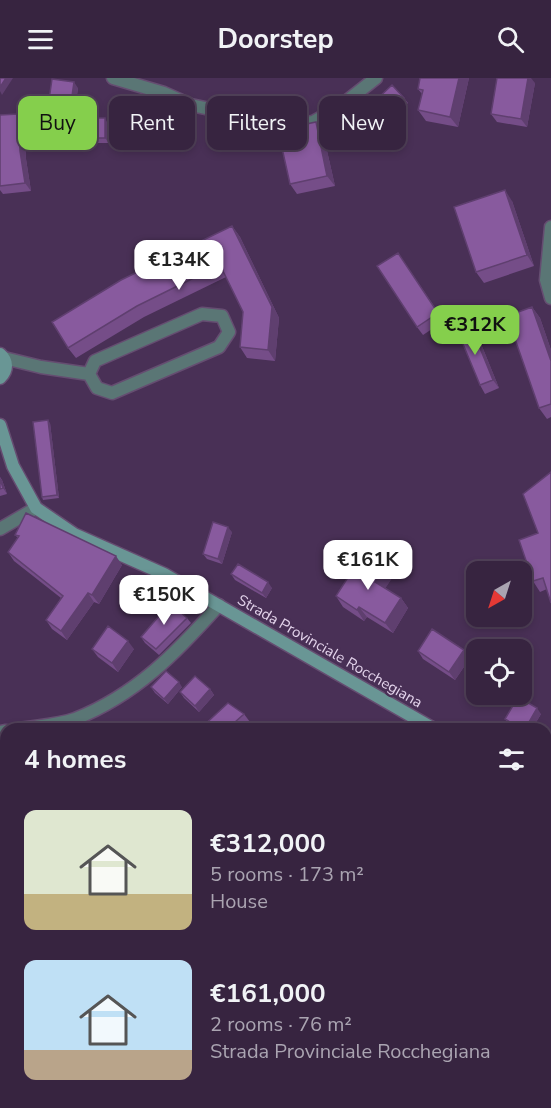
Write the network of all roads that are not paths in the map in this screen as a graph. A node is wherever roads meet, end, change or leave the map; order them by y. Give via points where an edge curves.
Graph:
1 (113, 78) edge
2 (376, 78) edge
3 (551, 227) edge
4 (551, 298) edge
5 (2, 356) edge
6 (24, 363) junction
7 (89, 374) junction
8 (3, 375) edge
9 (0, 425) edge
10 (36, 508) junction
11 (0, 529) edge
12 (219, 605) junction
13 (55, 723) edge
14 (424, 723) edge

1 - 2 street via 191,105 289,126 314,122
3 - 4 street via 546,280
5 - 6 street
5 - 8 main road via 6,364
6 - 7 street
6 - 8 street
7 - 7 street via 97,388 112,393 219,347 229,332 222,316 202,314 94,361
9 - 10 main road, Strada Provinciale Rocchegiana via 13,466
10 - 11 street
10 - 12 main road, Strada Provinciale Rocchegiana via 74,534 164,574
12 - 13 street via 143,682 73,720
12 - 14 main road, Strada Provinciale Rocchegiana

